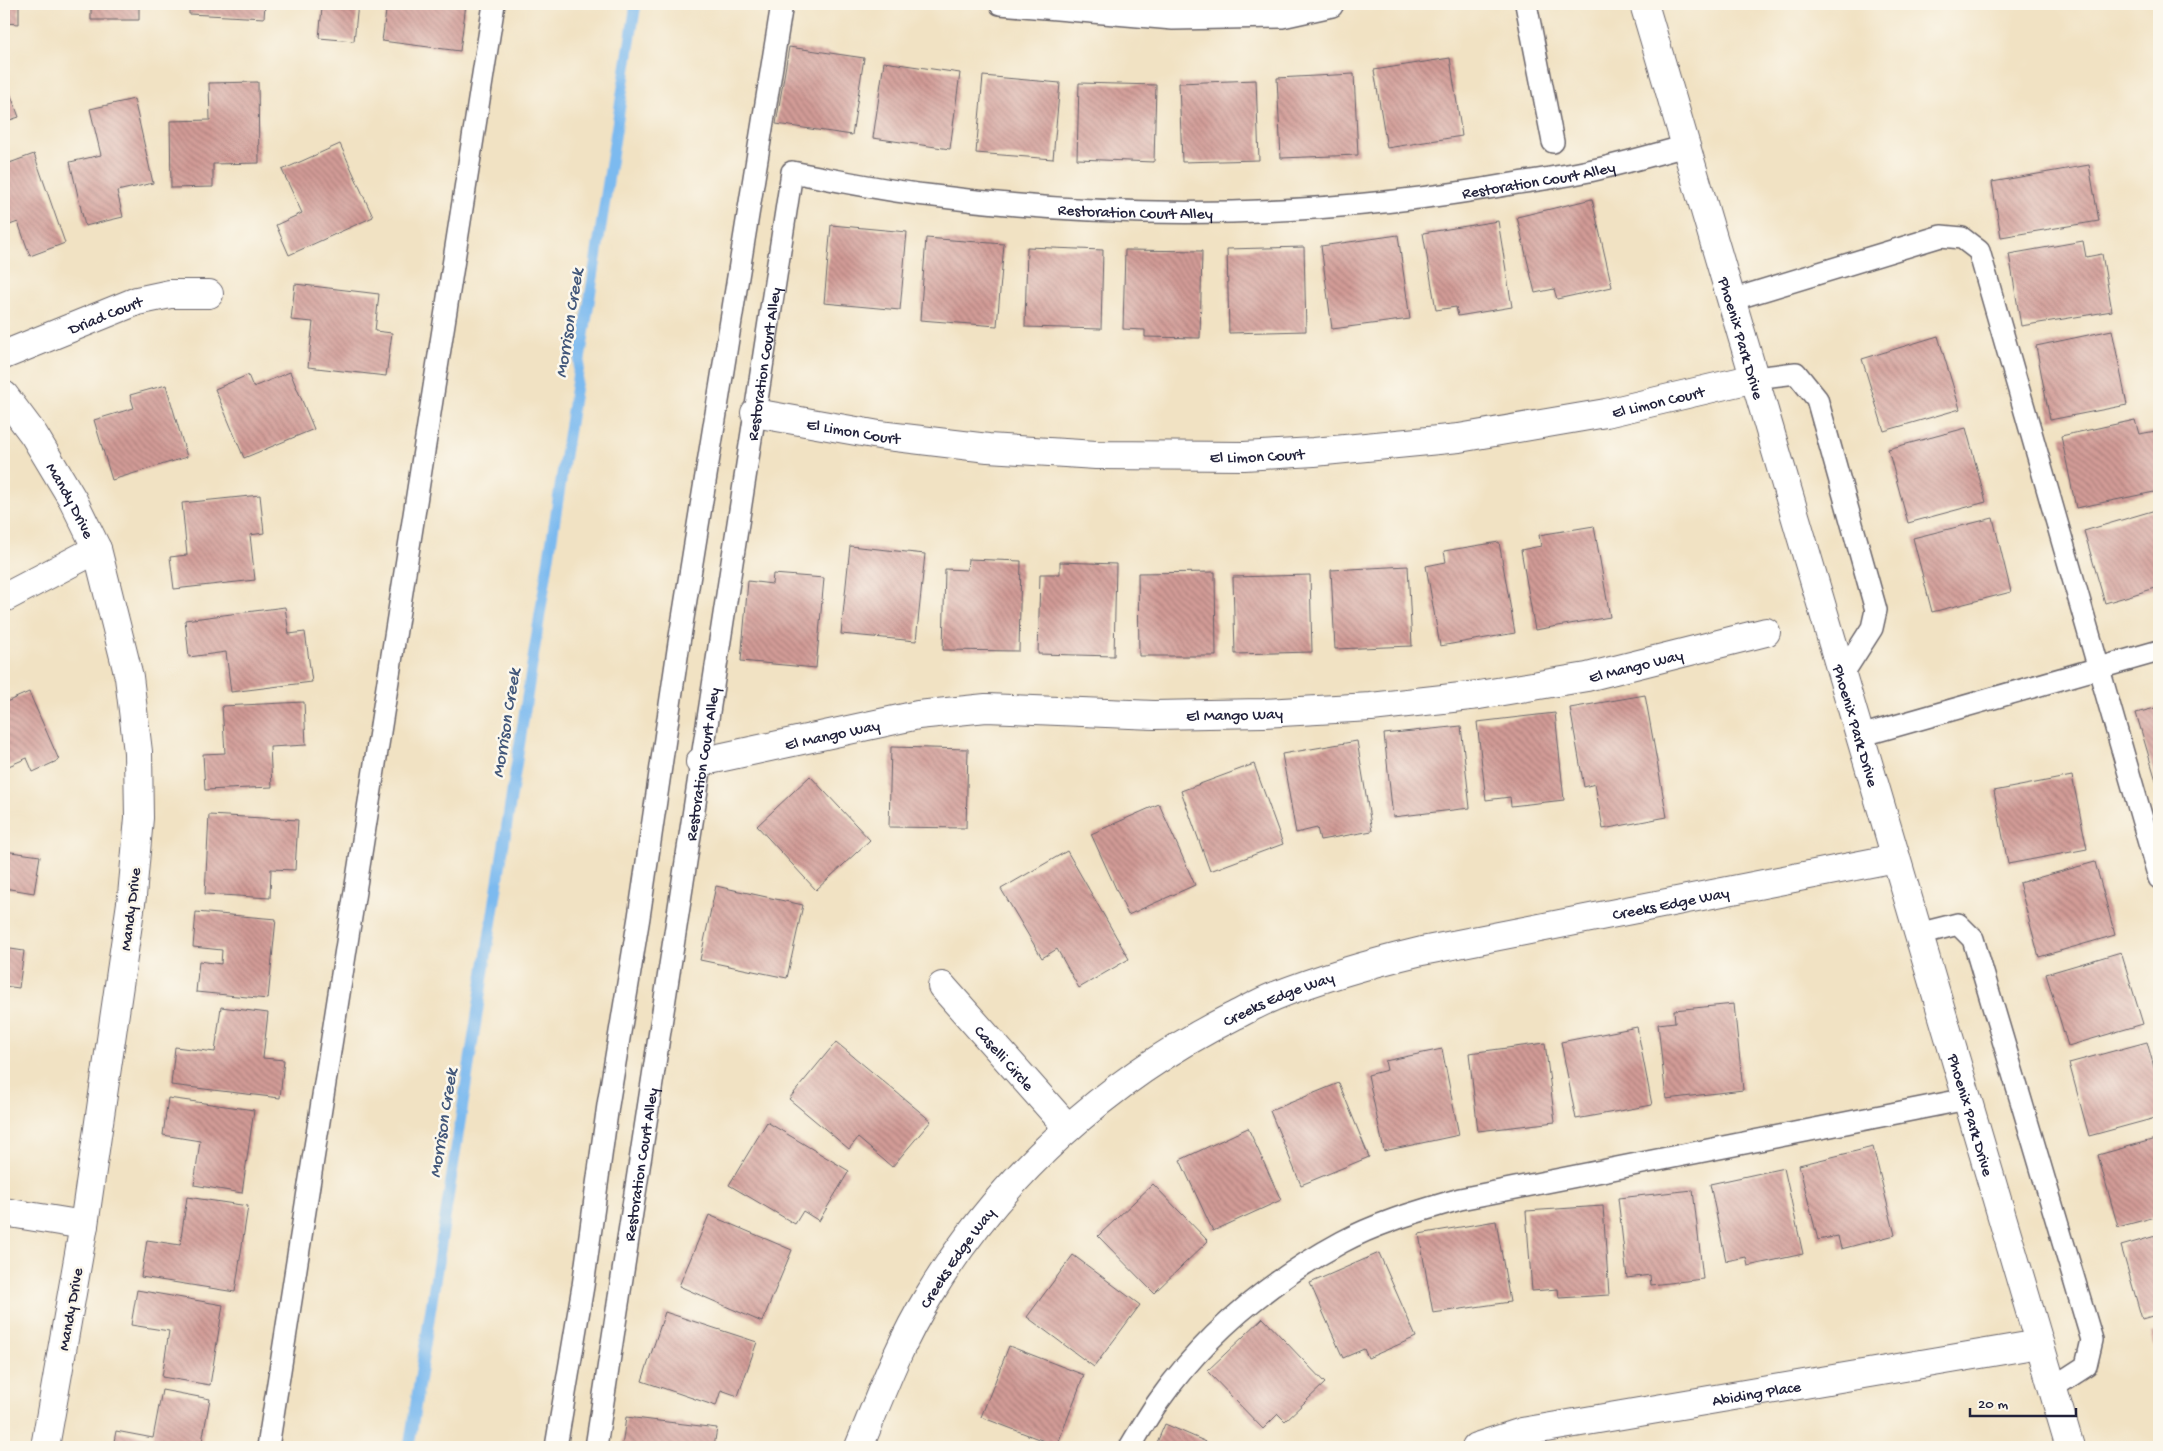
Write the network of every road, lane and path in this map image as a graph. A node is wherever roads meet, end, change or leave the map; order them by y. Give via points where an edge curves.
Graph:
1 (494, 4) edge
2 (782, 4) edge
3 (1000, 4) edge
4 (1333, 4) edge
5 (1526, 4) edge
6 (1644, 4) edge
7 (1553, 142) dead end
8 (1686, 146) junction
9 (209, 294) dead end
10 (1731, 300) junction
11 (4, 355) edge
12 (1755, 378) junction
13 (4, 395) edge
14 (755, 413) junction
15 (97, 549) junction
16 (4, 598) edge
17 (1766, 632) dead end
18 (2159, 651) edge
19 (2099, 668) junction
20 (1842, 675) junction
21 (1860, 736) junction
22 (700, 762) junction
23 (1896, 858) junction
24 (2159, 878) edge
25 (1918, 934) junction
26 (942, 986) dead end
27 (1968, 1099) junction
28 (1068, 1128) junction
29 (4, 1212) edge
30 (84, 1225) junction
31 (2039, 1344) junction
32 (2052, 1388) junction
33 (45, 1447) edge
34 (268, 1447) edge
35 (556, 1447) edge
36 (596, 1447) edge
37 (859, 1447) edge
38 (1130, 1447) edge
39 (1476, 1447) edge
40 (2070, 1447) edge

1 - 34 lane
2 - 35 lane via 682,624
3 - 4 lane via 1173,19 1282,16
5 - 7 lane
6 - 8 street, Phoenix Park Drive
8 - 10 street, Phoenix Park Drive
8 - 14 lane, Restoration Court Alley via 1597,169 1464,193 1364,205 1262,212 1127,212 1026,206 924,195 792,172
9 - 11 street, Driad Court via 170,294 137,301
10 - 12 street, Phoenix Park Drive
10 - 19 lane via 1941,236 1962,238 1979,251
12 - 14 street, El Limon Court via 1606,413 1459,438 1244,456 1096,455 988,448 879,435
12 - 20 street, Phoenix Park Drive
12 - 20 lane via 1796,373 1817,399 1876,610 1872,628
13 - 15 street, Mandy Drive via 34,435 73,500
14 - 22 lane, Restoration Court Alley
15 - 16 street
15 - 30 street, Mandy Drive via 129,677 138,752 139,818 132,896
17 - 22 street, El Mango Way via 1587,677 1479,694 1371,707 1262,713 1154,715 986,708 918,715
18 - 19 lane
19 - 21 lane
19 - 24 lane
20 - 21 street, Phoenix Park Drive
21 - 23 street, Phoenix Park Drive
22 - 36 lane, Restoration Court Alley
23 - 25 street, Phoenix Park Drive
23 - 28 street, Creeks Edge Way via 1359,966 1274,997 1193,1037 1128,1079
25 - 27 street, Phoenix Park Drive
25 - 32 lane via 1958,924 1973,939 2092,1340 2086,1366
26 - 28 street, Caselli Circle
27 - 31 street, Phoenix Park Drive
27 - 38 lane via 1460,1199 1392,1220 1343,1241 1282,1278 1241,1310 1196,1354 1158,1402
28 - 37 street, Creeks Edge Way via 1021,1173 976,1227 928,1296 892,1365
29 - 30 street
30 - 33 street, Mandy Drive
31 - 32 street, Phoenix Park Drive
31 - 39 street, Abiding Place via 1522,1432
32 - 40 street, Phoenix Park Drive

